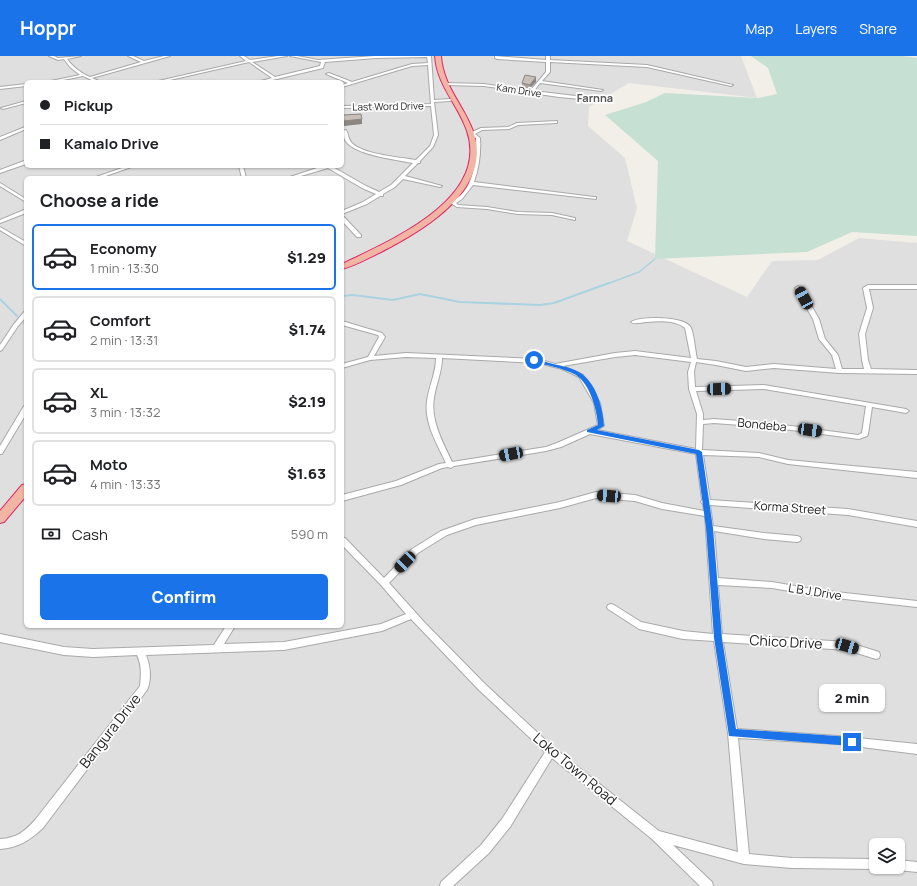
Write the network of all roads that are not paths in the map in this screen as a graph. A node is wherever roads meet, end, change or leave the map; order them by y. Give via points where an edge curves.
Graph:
1 (51, 56) edge
2 (79, 56) edge
3 (130, 56) edge
4 (168, 56) edge
5 (242, 56) edge
6 (285, 56) edge
7 (292, 56) edge
8 (429, 56) edge
9 (435, 56) edge
10 (438, 56) edge
11 (497, 56) edge
12 (548, 56) edge
13 (65, 58) junction
14 (249, 61) junction
15 (323, 61) junction
16 (547, 61) junction
17 (143, 62) junction
18 (430, 64) junction
19 (328, 74) dead end
20 (83, 75) junction
21 (91, 77) junction
22 (178, 77) junction
23 (58, 80) edge
24 (96, 80) edge
25 (165, 80) edge
26 (183, 80) dead end
27 (274, 80) edge
28 (540, 82) junction
29 (352, 83) junction
30 (446, 84) junction
31 (24, 85) edge
32 (344, 85) edge
33 (731, 85) dead end
34 (0, 88) edge
35 (601, 90) dead end
36 (531, 92) junction
37 (592, 99) dead end
38 (450, 100) junction
39 (24, 103) edge
40 (433, 103) junction
41 (344, 107) edge
42 (3, 108) dead end
43 (556, 122) dead end
44 (24, 129) edge
45 (345, 130) dead end
46 (472, 134) junction
47 (0, 139) edge
48 (418, 162) junction
49 (24, 163) edge
50 (120, 168) edge
51 (321, 168) edge
52 (331, 168) edge
53 (0, 172) edge
54 (100, 176) edge
55 (295, 176) edge
56 (402, 178) junction
57 (471, 183) junction
58 (0, 184) edge
59 (440, 186) dead end
60 (381, 195) junction
61 (594, 198) dead end
62 (24, 200) edge
63 (451, 203) junction
64 (24, 212) edge
65 (344, 212) edge
66 (573, 219) dead end
67 (344, 220) edge
68 (0, 222) edge
69 (0, 228) edge
70 (359, 236) dead end
71 (24, 243) edge
72 (344, 263) edge
73 (344, 266) edge
74 (917, 287) edge
75 (798, 288) dead end
76 (24, 315) edge
77 (634, 322) dead end
78 (344, 324) edge
79 (0, 349) edge
80 (439, 357) junction
81 (370, 358) junction
82 (694, 360) junction
83 (344, 365) edge
84 (554, 365) junction
85 (840, 371) junction
86 (868, 371) junction
87 (917, 372) edge
88 (692, 389) junction
89 (869, 405) junction
90 (24, 411) edge
91 (906, 412) dead end
92 (700, 422) junction
93 (589, 431) junction
94 (0, 452) edge
95 (699, 452) junction
96 (451, 466) junction
97 (917, 475) edge
98 (24, 490) edge
99 (344, 497) edge
100 (24, 499) edge
101 (705, 502) junction
102 (707, 514) junction
103 (0, 519) edge
104 (917, 524) edge
105 (0, 528) edge
106 (710, 528) junction
107 (796, 539) dead end
108 (344, 542) edge
109 (713, 581) junction
110 (384, 583) junction
111 (917, 604) edge
112 (611, 607) dead end
113 (412, 614) junction
114 (230, 628) edge
115 (0, 638) edge
116 (718, 638) junction
117 (217, 648) junction
118 (139, 651) junction
119 (876, 655) dead end
120 (732, 733) junction
121 (917, 749) edge
122 (551, 751) junction
123 (656, 835) junction
124 (0, 844) edge
125 (744, 859) junction
126 (869, 864) edge
127 (905, 866) edge
128 (917, 867) edge
129 (445, 886) edge
130 (708, 886) edge

1 - 13 street
2 - 13 street
3 - 17 street
4 - 17 street
5 - 14 street
6 - 14 street
7 - 15 street
8 - 15 street
8 - 18 street
9 - 38 highway via 438,75
10 - 30 highway
11 - 16 street
12 - 16 street
13 - 20 street
14 - 22 street
14 - 27 street
15 - 27 street via 321,68
16 - 28 street via 548,72
16 - 33 street via 653,67
17 - 21 street
18 - 29 street via 412,65
18 - 40 street
19 - 29 street
20 - 21 street
20 - 23 street
21 - 24 street
22 - 25 street
22 - 26 street
28 - 35 street
28 - 36 street
29 - 32 street
30 - 36 street, Kam Drive via 484,85
30 - 46 highway
31 - 34 street
36 - 37 street, Kam Drive
38 - 40 street, Last Word Drive
38 - 72 highway via 468,134 469,163 462,179 444,203 425,219
39 - 42 street
40 - 41 street, Last Word Drive
40 - 48 street via 436,135 432,146
43 - 46 street via 481,129
44 - 47 street
45 - 48 street via 347,140 364,151
46 - 57 street via 478,138 479,155
46 - 63 highway via 475,151 473,163 467,179
48 - 56 street
49 - 53 street
50 - 54 street
51 - 55 street
52 - 60 street
56 - 59 street
56 - 60 street
57 - 61 street
57 - 63 street via 466,193
58 - 62 street
60 - 65 street
63 - 66 street via 457,206 522,214 539,213
63 - 73 highway via 430,220 396,241
64 - 68 street
67 - 70 street
69 - 71 street
74 - 86 street via 866,288 870,308 862,334
75 - 85 street via 816,319 822,339 836,358
76 - 79 street
77 - 82 street via 657,320 686,325
78 - 81 street via 382,336
80 - 81 street via 406,355
80 - 84 street via 534,360
80 - 96 street via 440,367 431,396 430,409 432,422
81 - 83 street
82 - 84 street via 627,353
82 - 85 street via 743,369 774,366
82 - 88 street via 691,372
84 - 93 street via 582,376 591,390 597,403 601,426
85 - 86 street
86 - 87 street
88 - 89 street via 764,387
88 - 92 street via 699,408
89 - 91 street
89 - 92 street, Bondeba via 864,434 859,437 769,425
90 - 94 street
92 - 95 street
93 - 95 street
93 - 96 street via 559,446
95 - 97 street via 759,455 788,462
95 - 101 street
96 - 99 street via 441,466 398,483
98 - 103 highway
100 - 105 highway
101 - 102 street
101 - 104 street, Korma Street via 848,512
102 - 106 street
102 - 110 street via 635,498 596,495 475,522 444,533 415,551
106 - 107 street
106 - 109 street
108 - 110 street, Loko Town Road
109 - 111 street, L B J Drive via 772,585 839,596
109 - 116 street
110 - 113 street, Loko Town Road
112 - 116 street, Chico Drive via 634,622 649,628 683,635
113 - 117 street via 382,627 306,643
113 - 122 street, Loko Town Road via 482,687
114 - 117 street
115 - 118 street via 93,653
116 - 119 street, Chico Drive via 847,646
116 - 120 street
117 - 118 street
118 - 124 street, Bangura Drive via 145,661 144,687 39,824 27,836 13,844
120 - 121 street via 838,740
120 - 125 street
122 - 123 street, Loko Town Road
122 - 129 street via 506,823 485,849
123 - 125 street, Loko Town Road
123 - 130 street
125 - 126 street, Loko Town Road via 792,863
127 - 128 street

